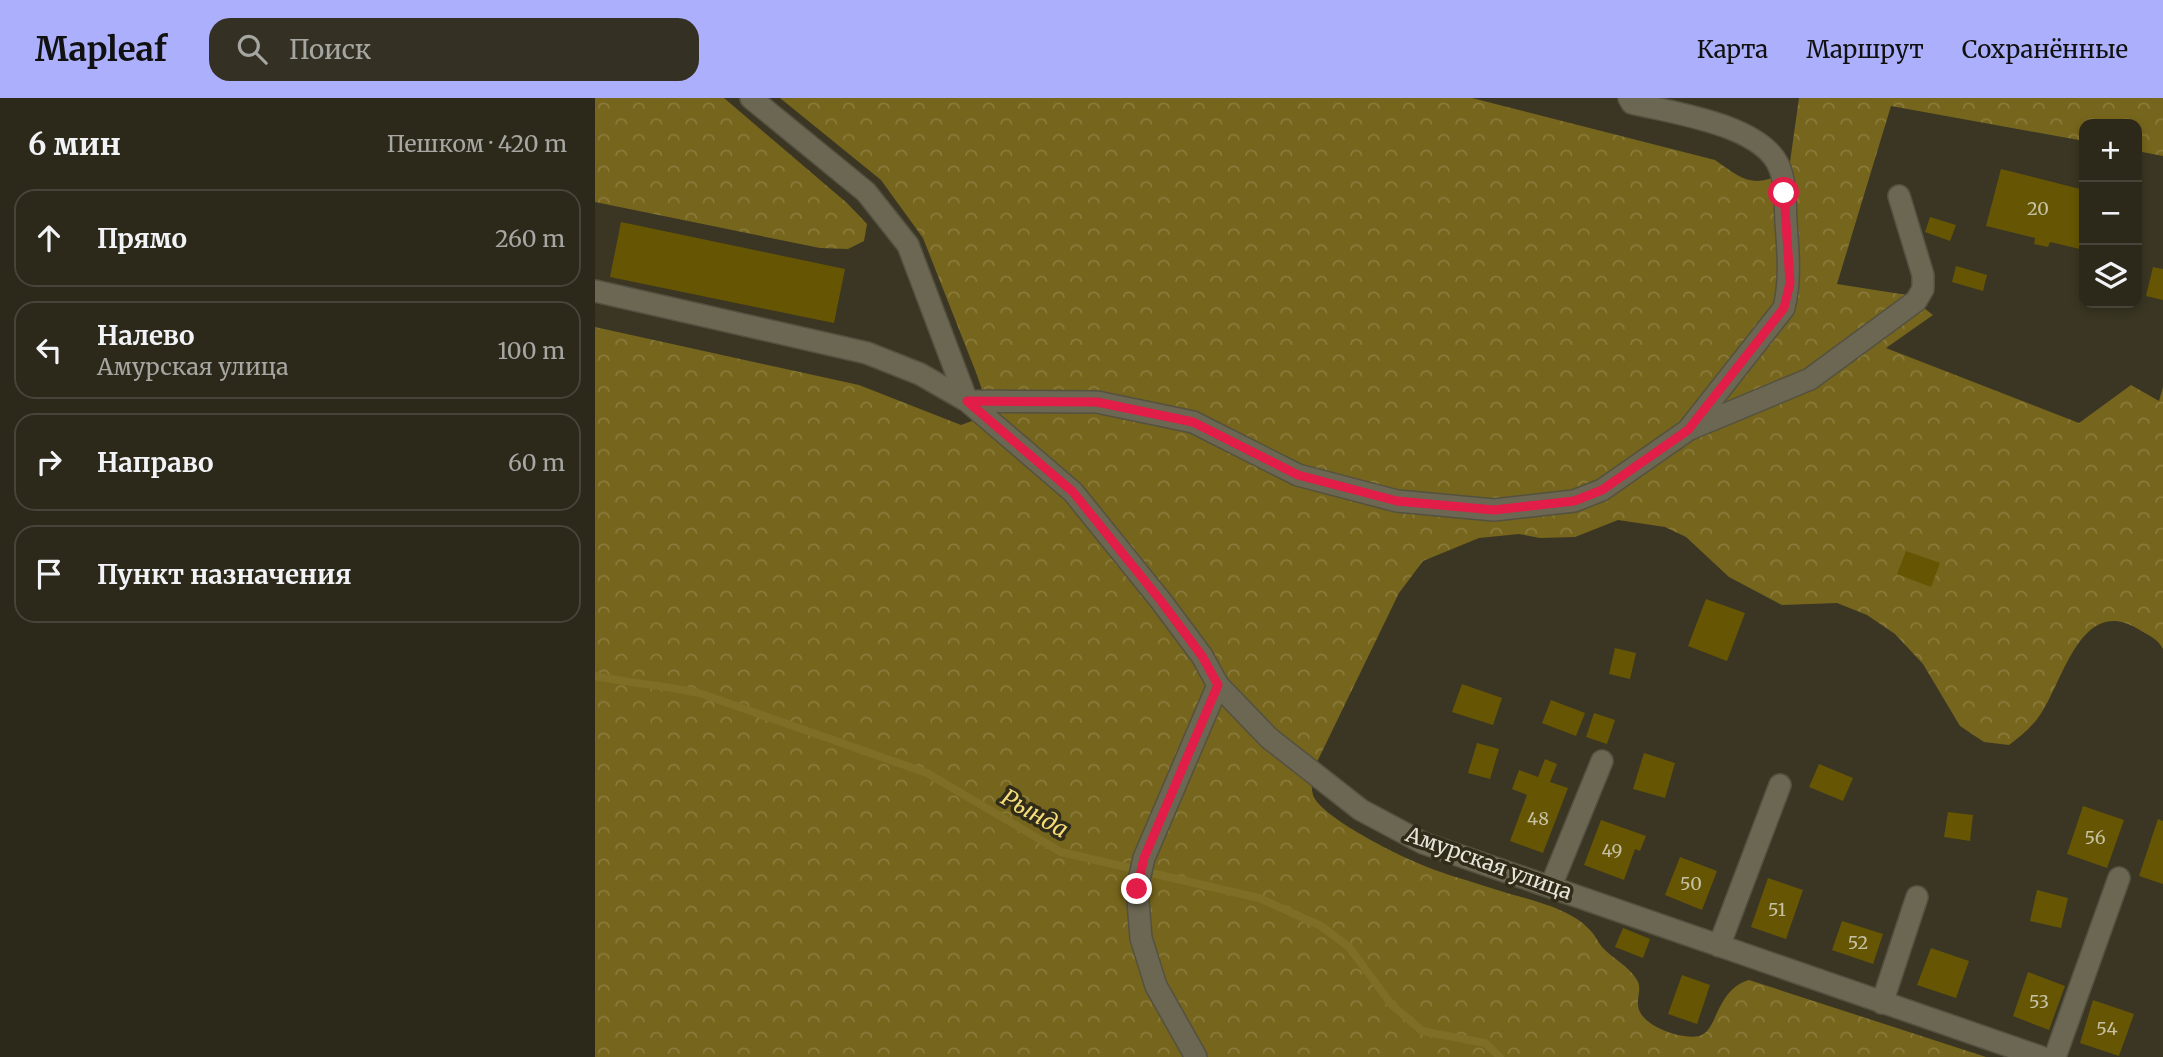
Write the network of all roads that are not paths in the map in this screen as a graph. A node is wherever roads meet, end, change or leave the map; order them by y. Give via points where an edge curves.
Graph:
1 (751, 98) edge
2 (1629, 98) edge
3 (1899, 196) dead end
4 (595, 291) edge
5 (967, 401) junction
6 (1688, 430) junction
7 (1218, 685) junction
8 (1602, 761) dead end
9 (1780, 785) dead end
10 (2119, 878) dead end
11 (1551, 886) junction
12 (1917, 897) dead end
13 (1719, 946) junction
14 (1882, 1003) junction
15 (1196, 1057) edge
16 (2041, 1057) edge
17 (2055, 1057) edge

1 - 5 street via 866,192 908,245
2 - 6 street via 1633,103 1743,133 1766,147 1780,167 1790,283 1784,308
3 - 6 street via 1923,275 1923,289 1916,301 1810,379
4 - 5 street, Амурская улица via 867,353 920,374
5 - 6 street via 1109,405 1193,422 1298,475 1397,501 1494,510 1574,501 1602,490
5 - 7 street, Амурская улица via 1073,492 1161,601
7 - 11 street, Амурская улица via 1269,738 1361,810 1423,843
7 - 15 street via 1144,858 1137,889 1141,938 1156,986
8 - 11 street
9 - 13 street
10 - 17 street
11 - 13 street, Амурская улица
12 - 14 street
13 - 14 street, Амурская улица
14 - 16 street, Амурская улица

